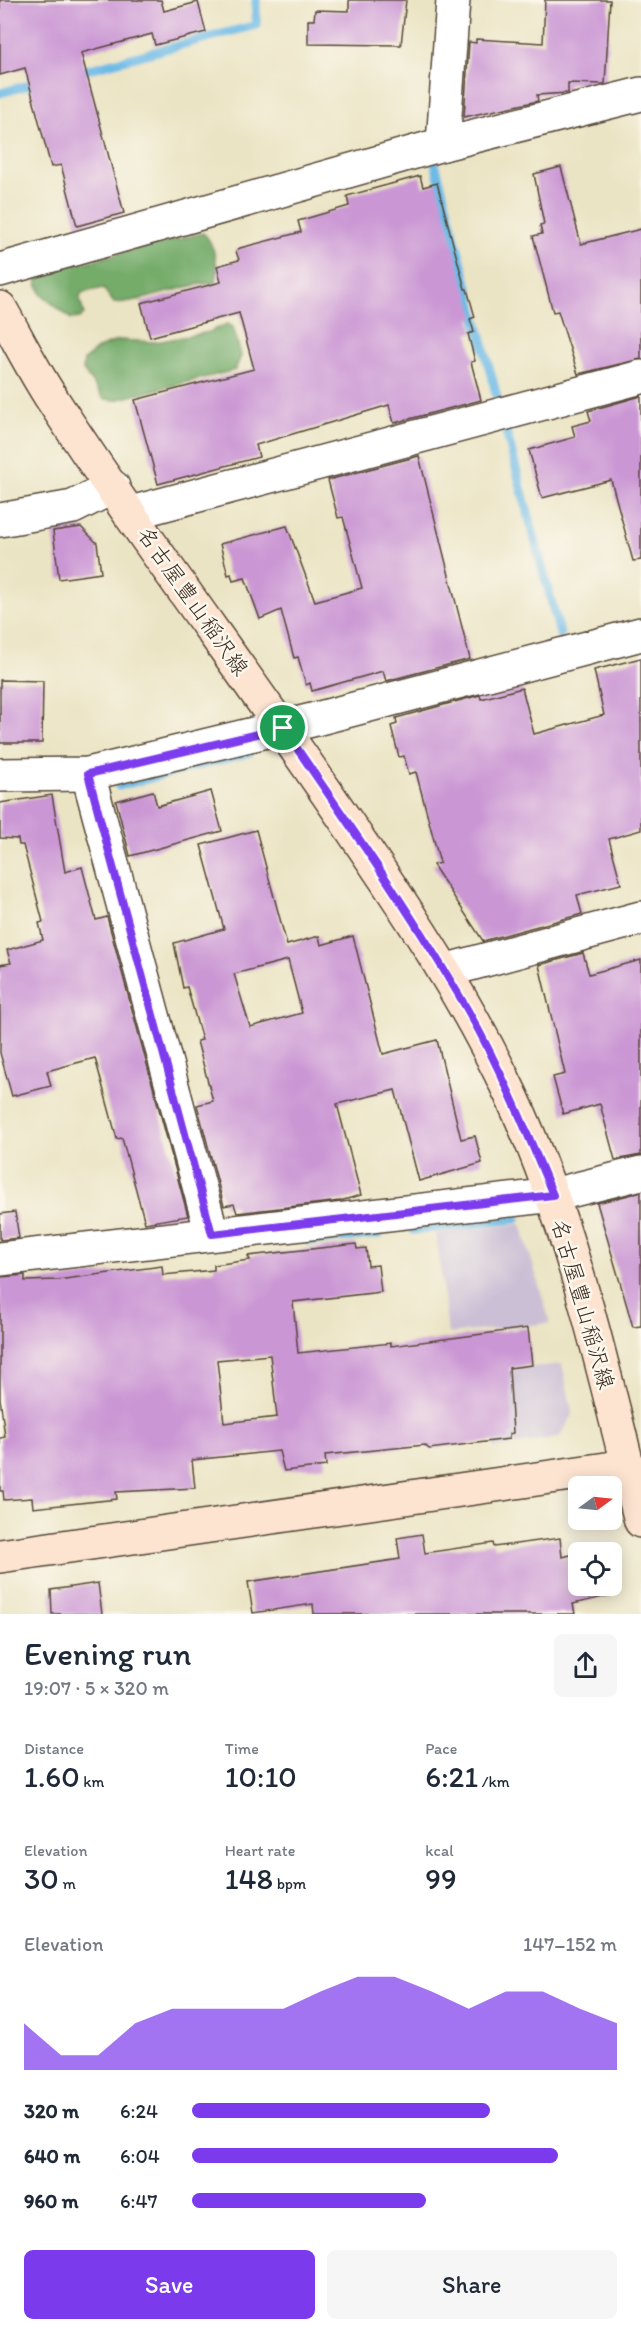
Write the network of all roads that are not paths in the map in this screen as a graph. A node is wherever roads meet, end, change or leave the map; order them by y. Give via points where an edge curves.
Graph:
1 (453, 0) edge
2 (641, 94) edge
3 (443, 144) junction
4 (0, 270) edge
5 (0, 308) edge
6 (641, 377) edge
7 (122, 500) junction
8 (0, 520) edge
9 (641, 634) edge
10 (283, 728) junction
11 (88, 774) junction
12 (0, 775) edge
13 (641, 918) edge
14 (444, 971) junction
15 (641, 1173) edge
16 (553, 1195) junction
17 (212, 1234) junction
18 (0, 1259) edge
19 (634, 1464) edge
20 (641, 1521) edge
21 (0, 1556) edge

1 - 3 street
2 - 3 street
3 - 4 street
5 - 7 main road, 名古屋豊山稲沢線 via 51,397
6 - 7 street
7 - 8 street
7 - 10 main road, 名古屋豊山稲沢線
9 - 10 street
10 - 11 street
10 - 14 main road, 名古屋豊山稲沢線
11 - 12 street
11 - 17 street
13 - 14 street
14 - 16 main road, 名古屋豊山稲沢線 via 512,1096
15 - 16 street
16 - 17 street
16 - 19 main road, 名古屋豊山稲沢線
17 - 18 street
19 - 20 main road, 名古屋豊山稲沢線
19 - 21 main road

